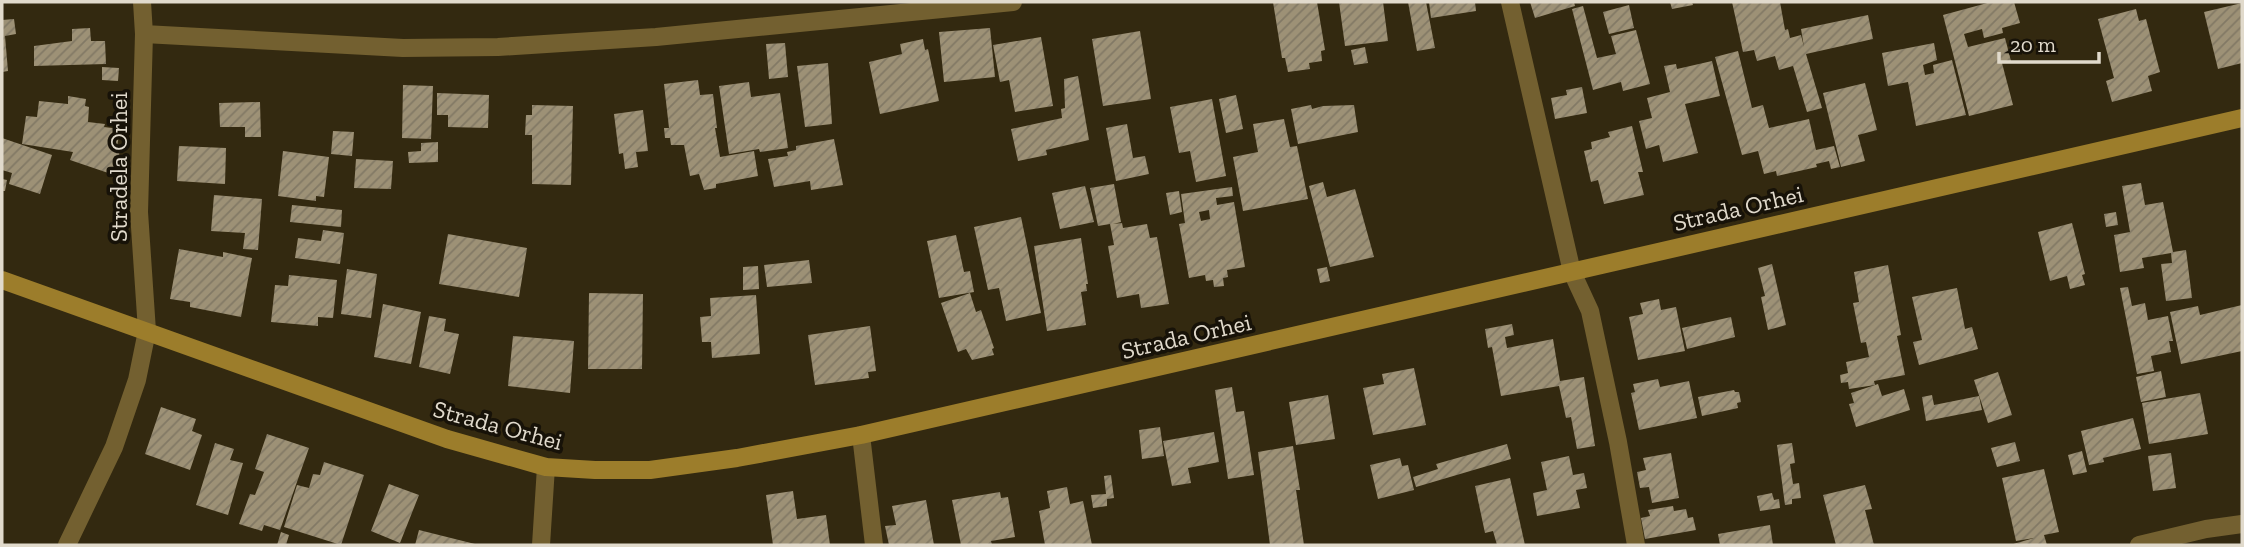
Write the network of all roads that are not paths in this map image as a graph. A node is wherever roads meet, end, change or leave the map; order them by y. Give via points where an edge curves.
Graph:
1 (142, 2) edge
2 (1013, 2) edge
3 (1510, 2) edge
4 (144, 34) junction
5 (2242, 118) edge
6 (1572, 272) junction
7 (2, 280) edge
8 (147, 331) junction
9 (861, 435) junction
10 (546, 467) junction
11 (2242, 524) edge
12 (67, 545) edge
13 (541, 545) edge
14 (873, 545) edge
15 (1636, 545) edge
16 (2139, 545) edge

1 - 4 street, Stradela Orhei
2 - 4 street via 656,37 498,47 346,46
3 - 6 street
4 - 8 street, Stradela Orhei via 139,212
5 - 6 street, Strada Orhei
6 - 9 street, Strada Orhei
6 - 15 street via 1590,312
7 - 8 street, Strada Orhei
8 - 10 street, Strada Orhei via 447,439
8 - 12 street via 137,380 114,447
9 - 10 street, Strada Orhei via 650,470
9 - 14 street
10 - 13 street
11 - 16 street

